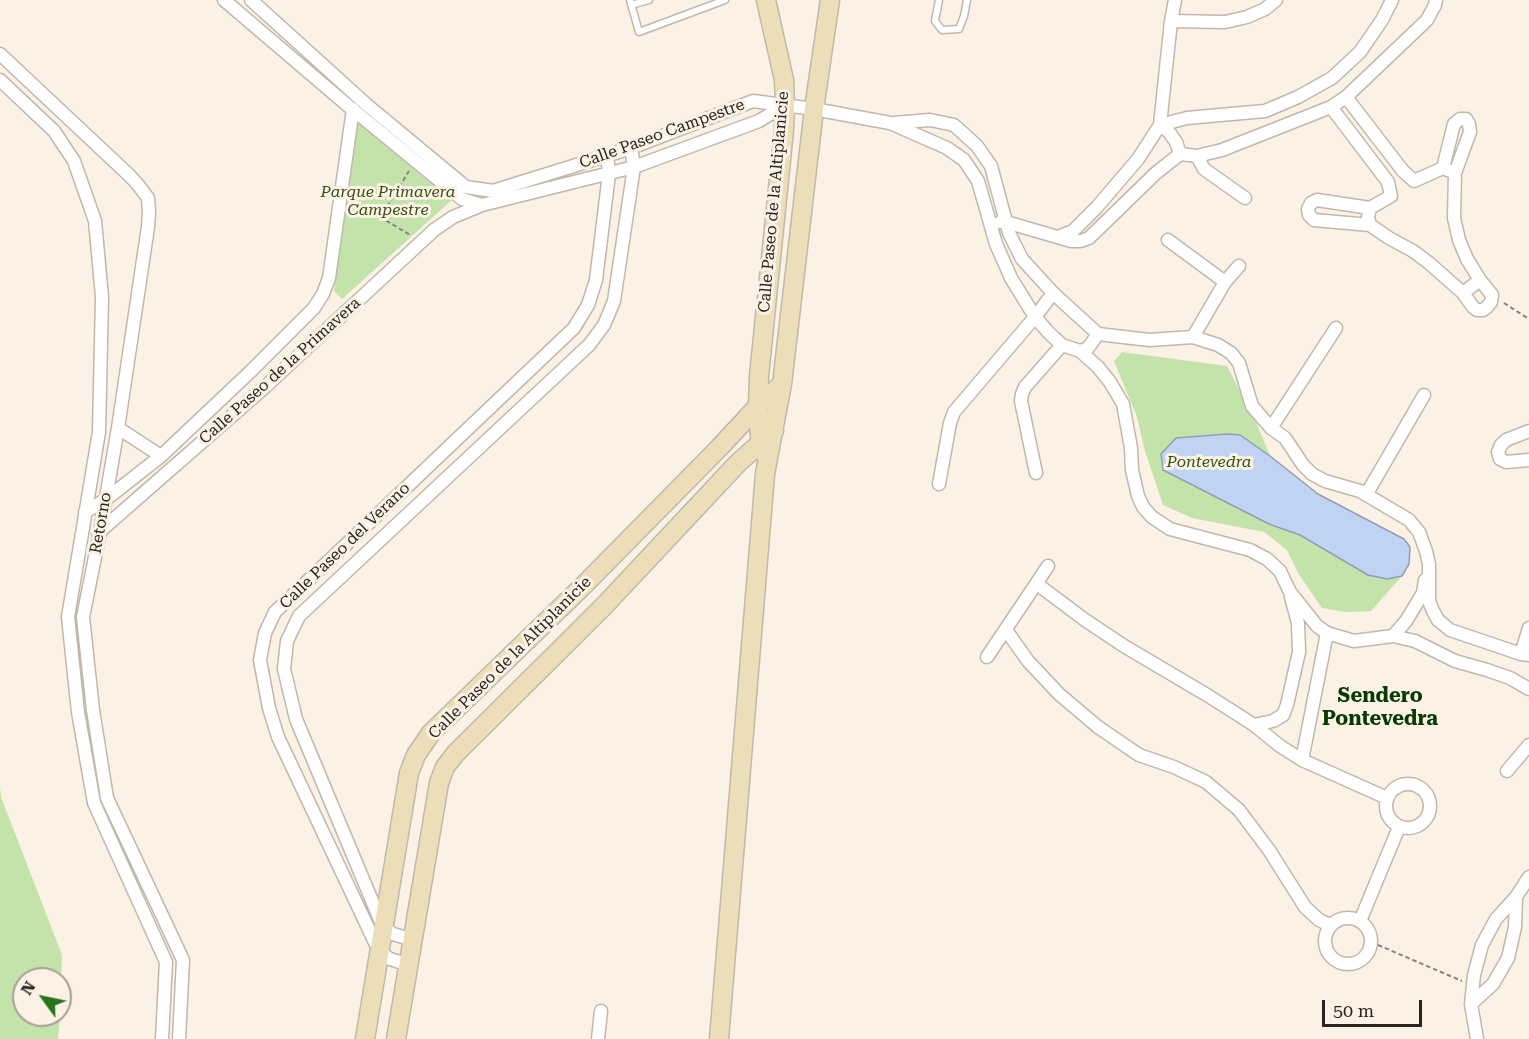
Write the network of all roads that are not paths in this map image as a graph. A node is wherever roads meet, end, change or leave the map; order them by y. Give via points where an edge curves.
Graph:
1 (224, 0) edge
2 (250, 0) edge
3 (649, 0) edge
4 (725, 0) edge
5 (766, 0) edge
6 (830, 0) edge
7 (939, 0) edge
8 (967, 0) edge
9 (1175, 0) edge
10 (1276, 0) edge
11 (1392, 0) edge
12 (1436, 0) edge
13 (630, 2) edge
14 (1171, 21) junction
15 (0, 54) edge
16 (0, 80) edge
17 (355, 93) junction
18 (1346, 97) junction
19 (785, 105) junction
20 (350, 106) junction
21 (1331, 107) junction
22 (814, 109) junction
23 (890, 123) junction
24 (1160, 125) junction
25 (631, 147) junction
26 (1180, 154) junction
27 (607, 155) junction
28 (1197, 156) junction
29 (633, 167) junction
30 (1443, 168) junction
31 (1455, 173) junction
32 (609, 174) junction
33 (1245, 198) dead end
34 (482, 205) junction
35 (1370, 208) junction
36 (1006, 222) junction
37 (989, 223) junction
38 (1370, 225) junction
39 (1058, 237) junction
40 (1168, 240) dead end
41 (1239, 266) dead end
42 (1480, 280) junction
43 (1225, 282) junction
44 (1463, 292) junction
45 (1053, 293) junction
46 (1035, 317) junction
47 (1336, 328) dead end
48 (1098, 334) junction
49 (1193, 337) junction
50 (1062, 345) junction
51 (1080, 351) junction
52 (250, 372) junction
53 (782, 384) junction
54 (266, 386) junction
55 (504, 395) junction
56 (1424, 395) dead end
57 (758, 406) junction
58 (519, 409) junction
59 (118, 428) junction
60 (1271, 428) junction
61 (774, 431) junction
62 (1529, 431) edge
63 (760, 443) junction
64 (161, 456) junction
65 (1529, 460) edge
66 (1036, 473) dead end
67 (765, 474) junction
68 (939, 484) dead end
69 (408, 486) junction
70 (1366, 495) junction
71 (105, 500) junction
72 (423, 501) junction
73 (85, 512) junction
74 (100, 532) junction
75 (81, 541) junction
76 (1429, 564) junction
77 (1048, 566) dead end
78 (1037, 584) junction
79 (583, 586) junction
80 (1290, 592) junction
81 (603, 608) junction
82 (1529, 628) edge
83 (1006, 630) junction
84 (1328, 633) junction
85 (1394, 636) junction
86 (1525, 654) edge
87 (987, 657) dead end
88 (1529, 689) edge
89 (296, 719) junction
90 (1254, 725) junction
91 (275, 728) junction
92 (1529, 746) edge
93 (1302, 760) junction
94 (1507, 771) dead end
95 (1387, 798) junction
96 (1399, 827) junction
97 (1529, 877) edge
98 (1516, 897) junction
99 (1360, 921) junction
100 (1330, 925) junction
101 (383, 927) junction
102 (413, 940) junction
103 (379, 951) junction
104 (408, 965) junction
105 (1471, 1004) junction
106 (601, 1011) dead end
107 (162, 1039) edge
108 (179, 1039) edge
109 (365, 1039) edge
110 (396, 1039) edge
111 (598, 1039) edge
112 (719, 1039) edge
113 (1477, 1039) edge

1 - 20 street
2 - 17 street, Calle Paseo Campestre
3 - 13 lane
4 - 13 lane via 639,32
5 - 19 street, Calle Paseo de la Altiplanicie via 784,80
6 - 22 street, Calle Paseo de la Altiplanicie
7 - 8 lane via 935,21 942,30 959,29
9 - 14 street
10 - 14 street via 1248,17 1225,22
11 - 24 street via 1360,52 1332,78 1298,97 1265,111 1187,118
12 - 18 street via 1426,20
14 - 24 street
15 - 59 street, Retorno via 130,176 148,198 148,227
16 - 73 street via 54,131 74,160 95,221 102,297 99,432
17 - 20 street
17 - 27 street, Calle Paseo Campestre via 466,187 493,191
18 - 21 street
18 - 30 street via 1414,181
19 - 22 street
19 - 25 street, Calle Paseo Campestre via 753,101
19 - 29 street, Calle Paseo Campestre via 759,121
19 - 57 street, Calle Paseo de la Altiplanicie
20 - 34 street via 462,199
20 - 52 street, Calle Paseo de la Primavera via 329,278 323,294
21 - 28 street
21 - 35 street via 1388,182 1391,196
22 - 23 street
22 - 53 street, Calle Paseo de la Altiplanicie
23 - 36 street via 930,120 954,125 965,134 991,166
23 - 37 street via 947,148 964,160 978,181
24 - 26 street via 1176,142
24 - 39 street via 1138,159 1097,207 1073,231
25 - 27 street, Calle Paseo Campestre
25 - 29 street, Calle Paseo del Verano
26 - 28 street
26 - 39 street via 1089,238 1071,241
27 - 32 street, Calle Paseo del Verano
28 - 33 street via 1204,169
29 - 32 street, Calle Paseo Campestre
29 - 58 street, Calle Paseo del Verano via 614,301 604,325 589,345
30 - 31 street
30 - 31 street via 1454,124 1460,118 1466,119 1470,132
31 - 42 street via 1454,218 1459,240
32 - 34 street, Calle Paseo Campestre
32 - 55 street, Calle Paseo del Verano via 596,280 588,305 574,328
34 - 54 street, Calle Paseo de la Primavera via 434,230
35 - 38 street
35 - 38 street via 1317,200 1308,209 1314,220
36 - 37 street
36 - 39 street
36 - 45 street via 1022,259
37 - 46 street via 1011,278
38 - 44 street via 1421,257
40 - 43 street
41 - 43 street
42 - 44 street
42 - 44 street via 1492,295 1483,310 1473,308
43 - 49 street
45 - 46 street
45 - 48 street
46 - 50 street
46 - 68 street via 954,412
47 - 60 street
48 - 49 street via 1149,340
48 - 51 street via 1088,348
49 - 60 street via 1231,353 1239,363 1252,406
50 - 51 street
50 - 66 street via 1022,394
51 - 80 street via 1098,367 1123,404 1132,470 1143,507 1170,529 1250,550 1267,559 1280,571
52 - 54 street
52 - 64 street, Calle Paseo de la Primavera
53 - 57 street, Calle Paseo de la Altiplanicie
53 - 61 street, Calle Paseo de la Altiplanicie
54 - 74 street, Calle Paseo de la Primavera
55 - 58 street
55 - 69 street, Calle Paseo del Verano
56 - 70 street
57 - 63 street, Calle Paseo de la Altiplanicie
57 - 79 street, Calle Paseo de la Altiplanicie
58 - 72 street, Calle Paseo del Verano
59 - 64 street
59 - 71 street, Retorno
60 - 70 street via 1286,438 1312,474
61 - 63 street, Calle Paseo de la Altiplanicie
61 - 67 street
62 - 65 street via 1506,440 1498,452 1506,462
63 - 67 street
63 - 81 street, Calle Paseo de la Altiplanicie
64 - 71 street, Calle Paseo de la Primavera
67 - 112 street
69 - 72 street
69 - 91 street, Calle Paseo del Verano via 276,612 260,660
70 - 76 street via 1409,520 1419,532
71 - 73 street, Calle Paseo de la Primavera
71 - 74 street, Retorno
72 - 89 street, Calle Paseo del Verano via 299,616 287,641 284,669
73 - 75 street
74 - 75 street, Calle Paseo de la Primavera
74 - 108 street, Retorno via 83,617 93,710 107,798 183,960
75 - 107 street via 68,617 78,712 94,803 166,962
76 - 85 street via 1423,593
76 - 86 street via 1429,601 1438,620 1450,630
77 - 78 street
78 - 83 street
78 - 90 street via 1124,646
79 - 81 street
79 - 101 street, Calle Paseo de la Altiplanicie via 431,734 416,754 409,772
80 - 84 street via 1317,626
80 - 90 street via 1298,623 1299,652 1287,705 1283,715
81 - 102 street, Calle Paseo de la Altiplanicie via 445,767
82 - 86 street
83 - 87 street
83 - 100 street via 1059,694 1098,727 1139,755 1206,782 1239,810 1305,907
84 - 85 street via 1354,641
84 - 93 street
85 - 88 street via 1510,678
89 - 91 street
89 - 101 street, Calle Paseo del Verano
90 - 93 street
91 - 103 street, Calle Paseo del Verano
92 - 94 street
93 - 95 street
95 - 96 street via 1390,820
95 - 96 street via 1402,784 1413,784 1428,797 1427,818 1419,825
96 - 99 street
97 - 98 street
98 - 105 street via 1496,920 1482,945
98 - 105 street via 1508,958 1493,984
99 - 100 street via 1344,918
99 - 100 street via 1371,942 1366,956 1353,963 1339,963 1328,953 1324,939
101 - 102 street
101 - 103 street, Calle Paseo de la Altiplanicie
102 - 104 street, Calle Paseo de la Altiplanicie
103 - 104 street
103 - 109 street, Calle Paseo de la Altiplanicie
104 - 110 street, Calle Paseo de la Altiplanicie
105 - 113 street
106 - 111 street

